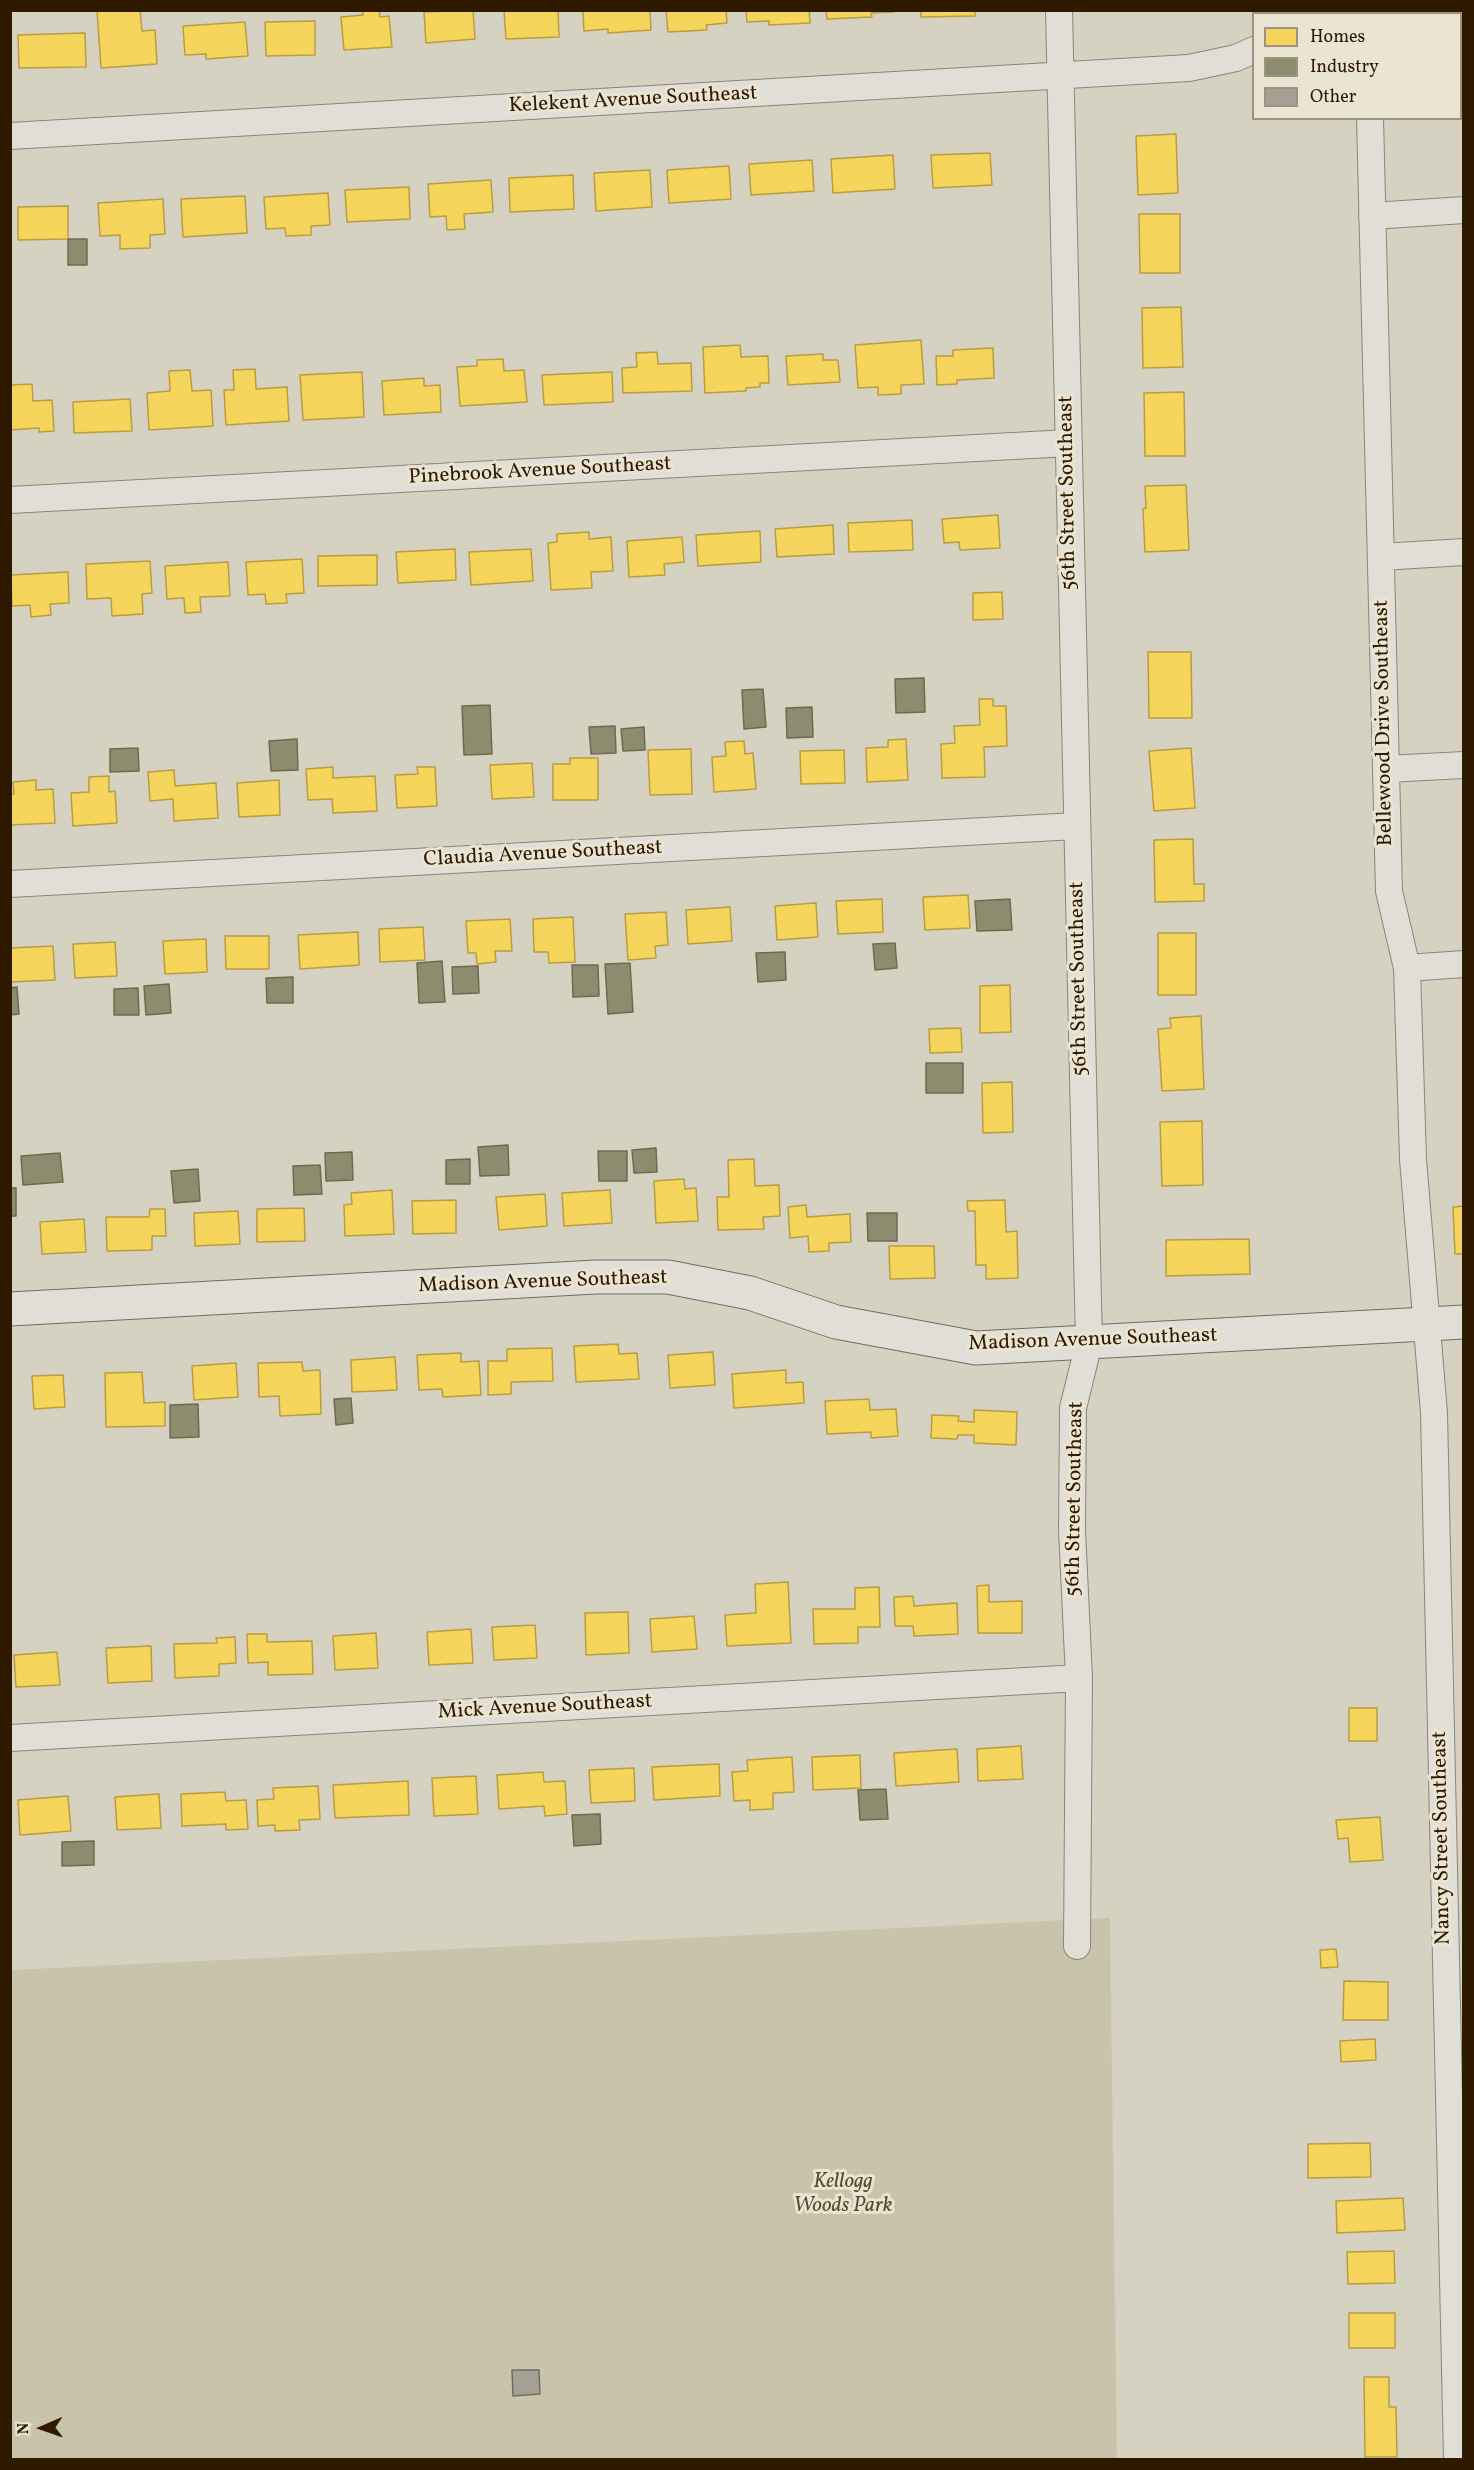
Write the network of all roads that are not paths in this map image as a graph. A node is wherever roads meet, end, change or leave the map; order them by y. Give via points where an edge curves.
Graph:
1 (1059, 10) edge
2 (1252, 51) edge
3 (1060, 76) junction
4 (1370, 120) edge
5 (10, 136) edge
6 (1464, 210) edge
7 (1372, 216) junction
8 (1069, 443) junction
9 (10, 500) edge
10 (1464, 552) edge
11 (1381, 557) junction
12 (1464, 765) edge
13 (1386, 769) junction
14 (1076, 826) junction
15 (10, 884) edge
16 (1464, 964) edge
17 (1407, 968) junction
18 (10, 1309) edge
19 (1464, 1322) edge
20 (1425, 1324) junction
21 (1089, 1343) junction
22 (1079, 1678) junction
23 (10, 1738) edge
24 (1077, 1946) dead end
25 (1457, 2460) edge

1 - 3 street, 56th Street Southeast
2 - 3 street, Kelekent Avenue Southeast via 1189,68
3 - 5 street, Kelekent Avenue Southeast
3 - 8 street, 56th Street Southeast
4 - 7 street, Bellewood Drive Southeast
6 - 7 street
7 - 11 street, Bellewood Drive Southeast
8 - 9 street, Pinebrook Avenue Southeast
8 - 14 street, 56th Street Southeast
10 - 11 street
11 - 13 street, Bellewood Drive Southeast
12 - 13 street
13 - 17 street, Bellewood Drive Southeast via 1389,891
14 - 15 street, Claudia Avenue Southeast
14 - 21 street, 56th Street Southeast
16 - 17 street
17 - 20 street, Bellewood Drive Southeast via 1413,1159
18 - 21 street, Madison Avenue Southeast via 596,1277 668,1277 750,1293 836,1322 976,1348
19 - 20 street, Madison Avenue Southeast
20 - 21 street, Madison Avenue Southeast
20 - 25 street, Nancy Street Southeast via 1434,1413
21 - 22 street, 56th Street Southeast via 1073,1408 1072,1530
22 - 23 street, Mick Avenue Southeast
22 - 24 street, 56th Street Southeast

